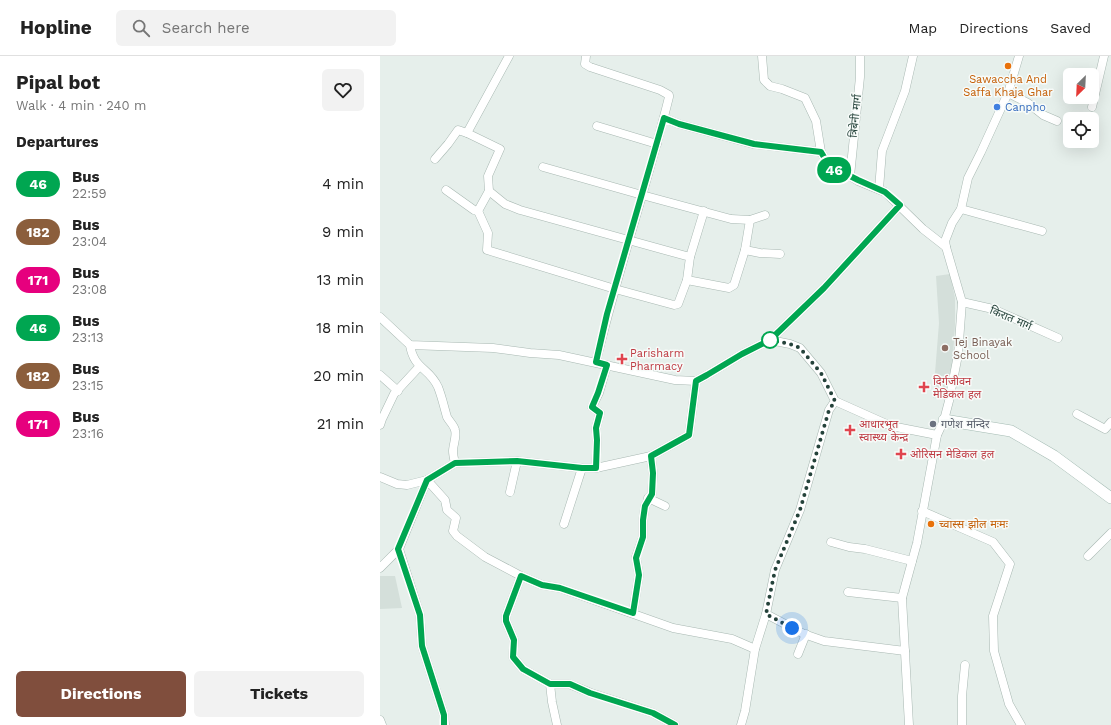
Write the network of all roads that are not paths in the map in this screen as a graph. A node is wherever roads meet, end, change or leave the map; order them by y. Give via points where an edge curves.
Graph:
1 (509, 56) edge
2 (586, 56) edge
3 (762, 56) edge
4 (860, 56) edge
5 (913, 56) edge
6 (1019, 56) edge
7 (1104, 56) edge
8 (1008, 93) junction
9 (1092, 107) dead end
10 (664, 118) junction
11 (1057, 121) dead end
12 (597, 126) dead end
13 (467, 133) junction
14 (657, 144) junction
15 (821, 152) junction
16 (435, 159) dead end
17 (543, 168) dead end
18 (850, 176) junction
19 (879, 189) junction
20 (446, 190) dead end
21 (489, 191) junction
22 (642, 195) junction
23 (900, 205) junction
24 (961, 209) junction
25 (478, 210) junction
26 (704, 211) junction
27 (765, 215) dead end
28 (750, 220) junction
29 (1042, 231) dead end
30 (628, 240) junction
31 (946, 247) junction
32 (745, 250) junction
33 (780, 254) dead end
34 (690, 257) junction
35 (687, 280) junction
36 (614, 289) junction
37 (962, 302) junction
38 (380, 317) edge
39 (1058, 338) dead end
40 (770, 340) junction
41 (410, 345) junction
42 (596, 362) junction
43 (607, 365) junction
44 (419, 367) junction
45 (380, 375) edge
46 (696, 381) junction
47 (398, 390) junction
48 (835, 401) junction
49 (1078, 414) dead end
50 (944, 420) junction
51 (1111, 422) edge
52 (380, 425) edge
53 (937, 435) junction
54 (651, 456) junction
55 (517, 461) junction
56 (455, 463) junction
57 (582, 468) junction
58 (596, 468) junction
59 (380, 477) edge
60 (427, 480) junction
61 (510, 492) dead end
62 (648, 498) junction
63 (1111, 498) edge
64 (664, 506) dead end
65 (922, 511) junction
66 (564, 524) dead end
67 (1111, 533) edge
68 (831, 542) dead end
69 (398, 549) junction
70 (1088, 556) dead end
71 (912, 561) junction
72 (380, 568) edge
73 (521, 576) junction
74 (848, 592) dead end
75 (902, 598) junction
76 (633, 613) junction
77 (766, 614) junction
78 (806, 634) junction
79 (755, 648) junction
80 (905, 652) junction
81 (798, 654) dead end
82 (965, 665) dead end
83 (550, 684) junction
84 (380, 720) edge
85 (382, 725) edge
86 (444, 725) edge
87 (557, 725) edge
88 (675, 725) edge
89 (741, 725) edge
90 (909, 725) edge
91 (962, 725) edge
92 (1020, 725) edge

1 - 13 street
2 - 10 street via 585,64 590,67 669,95
3 - 15 street via 764,80 770,86 805,98 816,121
4 - 18 street, त्रिबेनी मार्ग
5 - 19 street via 905,91 882,152
6 - 8 street
7 - 9 street
8 - 11 street
8 - 24 street via 968,178
10 - 14 street
10 - 15 street via 754,144
12 - 14 street
13 - 16 street via 458,130
13 - 21 street via 500,149 488,176
14 - 22 street
15 - 18 street via 831,169
17 - 22 street
18 - 19 street
19 - 23 street
20 - 25 street via 474,210
21 - 25 street
21 - 30 street via 505,204 520,210
22 - 26 street
22 - 30 street
23 - 31 street via 923,229
23 - 40 street via 824,288
24 - 29 street
24 - 31 street via 952,224
25 - 36 street via 488,232 487,250
26 - 28 street
26 - 34 street
27 - 28 street
28 - 32 street
30 - 34 street
30 - 36 street
31 - 37 street
32 - 33 street
32 - 35 street via 734,285 729,288
34 - 35 street
35 - 36 street via 678,304 674,305
36 - 42 street
37 - 39 street, किरात मार्ग via 993,309
37 - 50 street via 958,355
38 - 41 street
40 - 46 street
40 - 48 street via 800,348 821,373
41 - 42 street via 493,348
41 - 44 street via 411,355
42 - 43 street
43 - 46 street via 675,380
43 - 58 street via 592,407 600,413 596,428
44 - 47 street
44 - 56 street via 434,380 455,430
45 - 47 street
46 - 54 street via 689,435
47 - 52 street
48 - 53 street via 891,426
48 - 77 street via 829,410 800,510 775,570
49 - 51 street via 1105,429
50 - 53 street
50 - 63 street via 1011,431 1054,456
53 - 65 street
54 - 58 street
54 - 62 street via 652,494
55 - 56 street
55 - 57 street
55 - 61 street
56 - 60 street
57 - 58 street
57 - 66 street
59 - 60 street via 407,485
60 - 69 street
60 - 73 street via 445,500 447,510 456,518 453,531 457,536 485,557
62 - 64 street
62 - 76 street via 643,520 643,537 636,558 639,575
65 - 71 street
65 - 92 street via 993,542 1010,564 993,616 994,651 1009,704
67 - 70 street
68 - 71 street
69 - 72 street
69 - 86 street via 420,615 422,646 444,715
71 - 75 street
73 - 76 street
73 - 83 street via 506,616 514,640 513,657 523,669
74 - 75 street
75 - 80 street
76 - 79 street via 673,628 732,640
77 - 78 street
77 - 79 street
78 - 80 street via 824,641
78 - 81 street
79 - 89 street
80 - 90 street
82 - 91 street
83 - 87 street
83 - 88 street via 570,684 653,713
84 - 85 street

